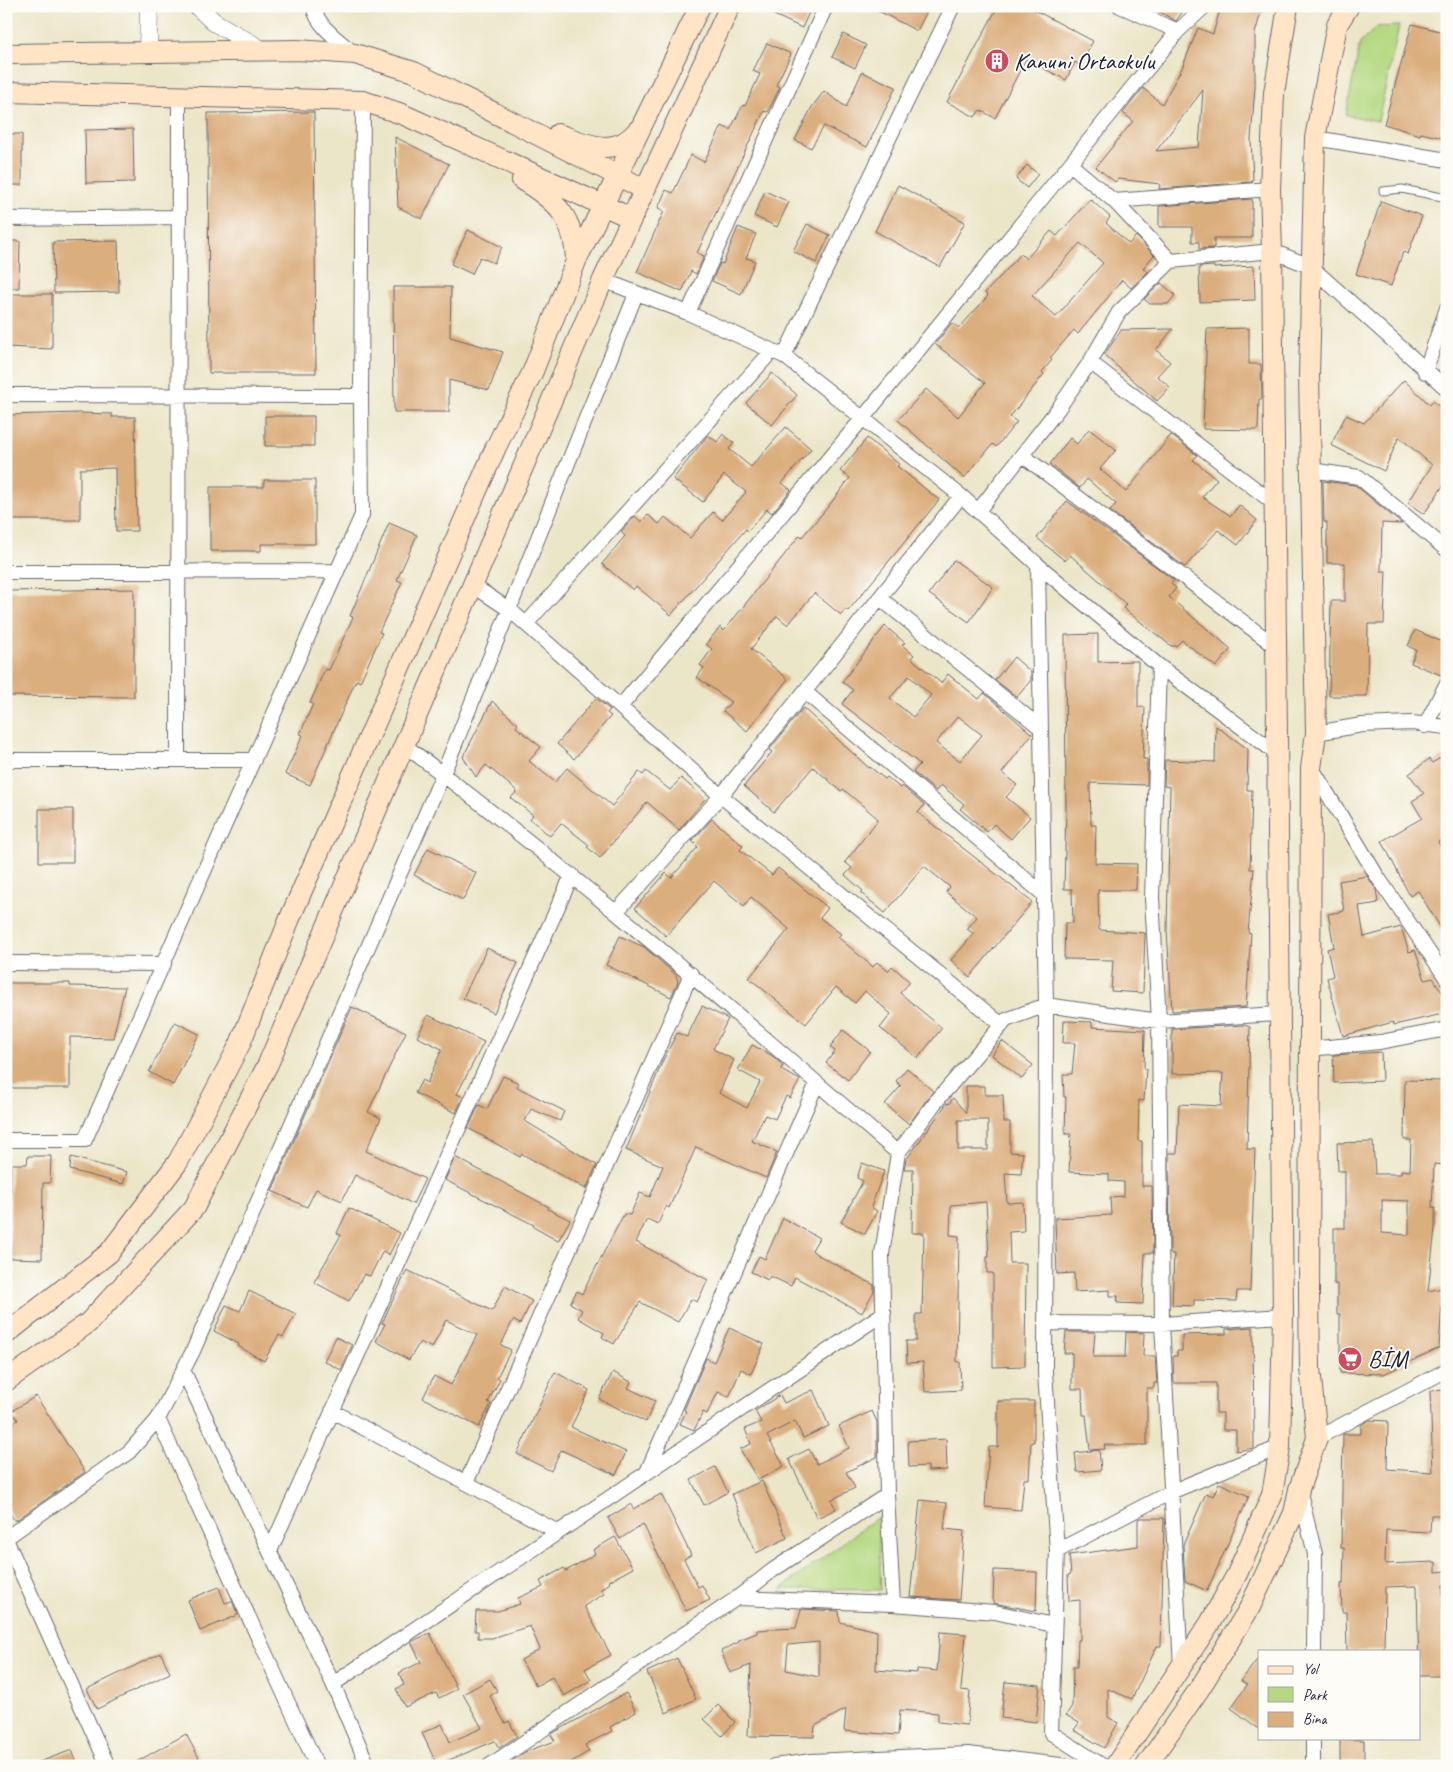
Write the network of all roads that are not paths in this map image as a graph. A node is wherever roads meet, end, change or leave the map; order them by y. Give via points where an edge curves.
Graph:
1 (150, 6) edge
2 (197, 6) edge
3 (313, 6) edge
4 (700, 6) edge
5 (730, 6) edge
6 (826, 6) edge
7 (953, 6) edge
8 (1120, 6) edge
9 (1205, 6) edge
10 (1288, 6) edge
11 (1349, 6) edge
12 (1178, 31) junction
13 (262, 50) junction
14 (148, 52) junction
15 (6, 54) edge
16 (355, 54) junction
17 (6, 92) edge
18 (179, 95) junction
19 (363, 101) junction
20 (473, 101) junction
21 (643, 122) junction
22 (452, 138) junction
23 (1315, 138) junction
24 (1447, 160) edge
25 (1070, 164) junction
26 (618, 176) junction
27 (644, 189) junction
28 (1270, 189) junction
29 (1383, 191) dead end
30 (1447, 198) edge
31 (1114, 201) junction
32 (603, 205) junction
33 (179, 217) junction
34 (631, 218) junction
35 (6, 219) edge
36 (1272, 251) junction
37 (576, 260) junction
38 (1171, 261) junction
39 (1310, 266) junction
40 (603, 280) junction
41 (636, 294) junction
42 (1447, 308) edge
43 (688, 313) junction
44 (778, 354) junction
45 (1090, 362) junction
46 (1426, 372) junction
47 (1447, 389) edge
48 (6, 395) edge
49 (179, 396) junction
50 (361, 396) junction
51 (863, 418) junction
52 (1022, 455) junction
53 (1310, 470) junction
54 (961, 496) junction
55 (1275, 504) junction
56 (978, 511) junction
57 (1447, 550) edge
58 (1038, 565) junction
59 (337, 571) junction
60 (6, 572) edge
61 (178, 572) junction
62 (472, 585) junction
63 (881, 599) junction
64 (510, 610) junction
65 (526, 624) junction
66 (1275, 646) junction
67 (1158, 666) junction
68 (1447, 683) edge
69 (805, 692) junction
70 (620, 707) junction
71 (1425, 726) junction
72 (1447, 727) edge
73 (1041, 728) junction
74 (1316, 733) junction
75 (404, 745) junction
76 (1279, 755) junction
77 (6, 760) edge
78 (178, 760) junction
79 (254, 760) junction
80 (1311, 768) junction
81 (443, 774) junction
82 (720, 796) junction
83 (572, 875) junction
84 (1044, 894) junction
85 (616, 912) junction
86 (6, 963) edge
87 (164, 964) junction
88 (691, 974) junction
89 (1447, 979) edge
90 (1046, 1005) junction
91 (1279, 1014) junction
92 (1159, 1021) junction
93 (1002, 1025) junction
94 (1447, 1029) edge
95 (1309, 1049) junction
96 (817, 1083) junction
97 (6, 1140) edge
98 (898, 1152) junction
99 (884, 1313) junction
100 (1283, 1316) junction
101 (1045, 1324) junction
102 (1162, 1324) junction
103 (6, 1334) edge
104 (183, 1370) junction
105 (1447, 1370) edge
106 (6, 1381) edge
107 (332, 1411) junction
108 (158, 1419) junction
109 (1317, 1438) junction
110 (1280, 1447) junction
111 (647, 1472) junction
112 (466, 1483) junction
113 (1299, 1489) junction
114 (1173, 1491) junction
115 (887, 1495) junction
116 (558, 1532) junction
117 (6, 1539) edge
118 (270, 1551) junction
119 (1057, 1551) junction
120 (737, 1598) junction
121 (893, 1604) junction
122 (1053, 1625) junction
123 (1314, 1650) edge
124 (1181, 1666) junction
125 (334, 1684) junction
126 (1313, 1740) edge
127 (367, 1765) edge
128 (108, 1766) edge
129 (317, 1766) edge
130 (489, 1766) edge
131 (774, 1766) edge
132 (1069, 1766) edge
133 (1103, 1766) edge
134 (1114, 1766) edge
135 (1146, 1766) edge
136 (1313, 1766) edge

1 - 14 street
2 - 13 street via 214,22
3 - 16 street via 323,26
4 - 21 main road
5 - 27 main road
6 - 43 street
7 - 44 street
8 - 12 street
9 - 12 street
10 - 28 main road via 1274,93
11 - 23 main road via 1337,25
12 - 25 street
13 - 14 main road
13 - 16 main road
14 - 15 main road
16 - 20 main road via 414,72
17 - 18 main road
18 - 19 main road
18 - 33 street
19 - 22 main road via 402,114
19 - 50 street
20 - 21 main road via 591,146 614,147 629,141
20 - 26 main road
21 - 26 main road
22 - 32 main road
22 - 37 main road via 541,192 562,210 571,228
23 - 24 street
23 - 39 main road
25 - 31 street
25 - 51 street
26 - 27 main road
26 - 32 main road
27 - 34 main road
28 - 31 street
28 - 36 main road
29 - 30 lane via 1402,189
31 - 38 street
32 - 34 main road
32 - 37 main road
33 - 35 street
33 - 49 street
34 - 40 main road
36 - 38 street
36 - 39 street
36 - 55 main road
37 - 103 main road via 534,371 480,483 290,918 240,1044 182,1153 109,1253
38 - 45 street via 1119,312
39 - 46 street
39 - 53 main road
40 - 41 street
40 - 62 main road
41 - 43 street
41 - 64 street
42 - 46 street
43 - 44 street
44 - 51 street
44 - 65 street
45 - 52 street
45 - 55 street
46 - 47 street
48 - 49 street
49 - 50 street
49 - 61 street
50 - 59 street via 362,515
51 - 54 street
51 - 70 street
52 - 56 street
52 - 66 street
53 - 57 street via 1359,476
53 - 74 main road
54 - 56 street
54 - 63 street
55 - 66 main road
56 - 58 street
58 - 67 street
58 - 73 street
59 - 61 street
59 - 79 street
60 - 61 street
61 - 78 street
62 - 64 street
62 - 75 main road
63 - 69 street
63 - 73 street
64 - 65 street
64 - 81 street
65 - 70 street
66 - 76 main road
67 - 76 street
67 - 92 street via 1152,898
68 - 71 street
69 - 82 street
69 - 84 street
70 - 82 street
71 - 72 street
71 - 74 street via 1362,725
73 - 84 street
74 - 80 main road
75 - 81 street
75 - 106 main road via 268,1064 194,1208 88,1323
76 - 91 main road
77 - 78 street
78 - 79 street
79 - 87 street
80 - 89 street via 1377,876
80 - 95 main road
81 - 83 street
81 - 104 street
82 - 85 street
82 - 93 street
83 - 85 street
83 - 107 street
84 - 90 street
85 - 88 street
86 - 87 street
87 - 97 street via 85,1140
88 - 96 street
88 - 112 street
90 - 92 street
90 - 93 street via 1006,1020
90 - 101 street
91 - 92 street
91 - 100 main road
92 - 102 street
93 - 98 street via 934,1104
94 - 95 street via 1380,1042
95 - 109 main road via 1310,1368
96 - 98 street
96 - 111 street
98 - 99 street via 882,1254
99 - 111 street
99 - 115 street
100 - 102 street
100 - 110 main road
101 - 102 street
101 - 119 street via 1045,1372
102 - 114 street
104 - 108 street
104 - 118 street
105 - 109 street
107 - 112 street
107 - 118 street
108 - 117 street via 129,1452
108 - 129 street
109 - 113 main road
110 - 114 street
110 - 124 main road via 1272,1495 1259,1528 1210,1623
111 - 116 street
112 - 116 street
113 - 123 street via 1315,1554
113 - 135 main road via 1294,1513 1249,1609
114 - 119 street
114 - 124 street
115 - 120 street via 772,1570
115 - 121 street
116 - 125 street
117 - 128 street
118 - 125 street
119 - 122 street
120 - 121 street
120 - 130 street
121 - 122 street via 995,1612
122 - 133 street via 1051,1733
124 - 134 main road
125 - 127 street
126 - 136 street
131 - 132 street via 812,1761 968,1754

